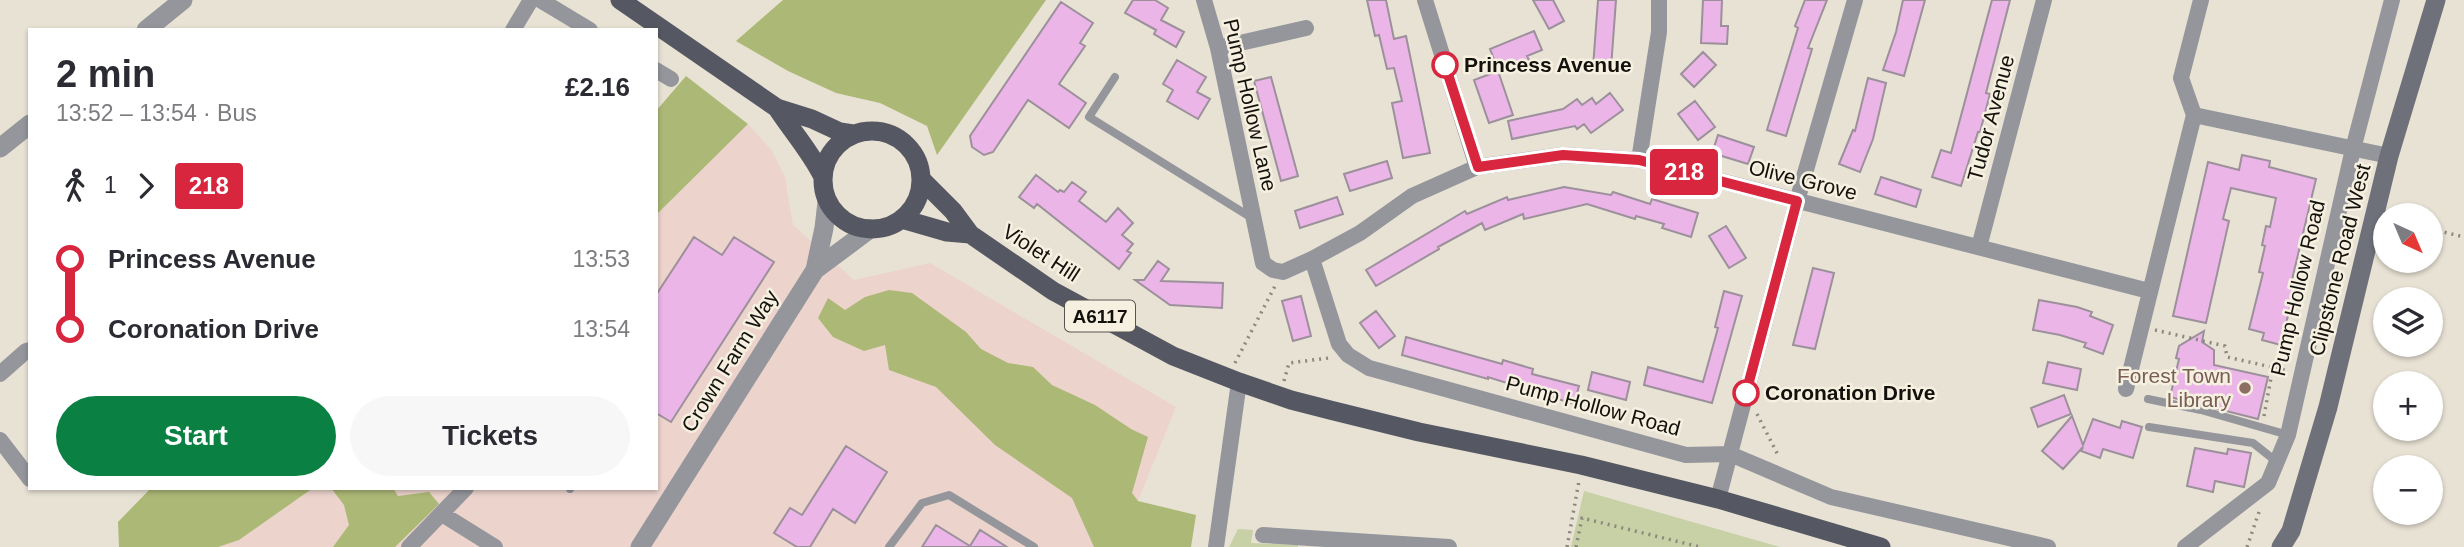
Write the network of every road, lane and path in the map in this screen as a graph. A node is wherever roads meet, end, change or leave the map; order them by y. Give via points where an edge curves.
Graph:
1 (183, 0) edge
2 (531, 0) edge
3 (540, 0) edge
4 (620, 0) edge
5 (1204, 0) edge
6 (1424, 0) edge
7 (1660, 0) edge
8 (1855, 0) edge
9 (2044, 0) edge
10 (2201, 0) edge
11 (2392, 0) edge
12 (2436, 0) edge
13 (148, 28) edge
14 (514, 28) edge
15 (587, 28) edge
16 (1306, 28) dead end
17 (1218, 48) junction
18 (658, 71) edge
19 (1115, 77) dead end
20 (671, 79) dead end
21 (777, 108) junction
22 (2194, 115) junction
23 (28, 125) edge
24 (853, 134) junction
25 (2, 143) edge
26 (2353, 149) junction
27 (2389, 156) junction
28 (1639, 160) junction
29 (1478, 167) junction
30 (822, 175) junction
31 (921, 179) junction
32 (1797, 201) junction
33 (827, 202) junction
34 (902, 219) junction
35 (1254, 219) junction
36 (870, 229) junction
37 (2443, 232) edge
38 (970, 234) junction
39 (2464, 237) edge
40 (1979, 247) junction
41 (1312, 259) junction
42 (814, 270) junction
43 (1283, 272) junction
44 (2150, 291) junction
45 (2140, 326) junction
46 (28, 351) edge
47 (1348, 355) junction
48 (2273, 367) junction
49 (2301, 373) junction
50 (0, 374) edge
51 (1233, 379) junction
52 (2126, 389) dead end
53 (1746, 394) junction
54 (1279, 396) junction
55 (2148, 399) dead end
56 (2263, 416) dead end
57 (2149, 427) dead end
58 (2261, 427) junction
59 (2288, 435) junction
60 (0, 440) edge
61 (2256, 444) junction
62 (1730, 454) junction
63 (2277, 462) junction
64 (1581, 465) junction
65 (28, 476) edge
66 (1791, 480) junction
67 (464, 490) edge
68 (2254, 494) junction
69 (1718, 499) junction
70 (442, 514) junction
71 (1263, 535) dead end
72 (2288, 542) edge
73 (1413, 545) edge
74 (409, 547) edge
75 (495, 547) edge
76 (640, 547) edge
77 (889, 547) edge
78 (1034, 547) edge
79 (1216, 547) edge
80 (1450, 547) edge
81 (1567, 547) edge
82 (1576, 547) edge
83 (1700, 547) edge
84 (1881, 547) edge
85 (2048, 547) edge
86 (2185, 547) edge
87 (2247, 547) edge

1 - 13 street
2 - 14 street
3 - 15 street
4 - 21 main road, A6117
5 - 17 street, Pump Hollow Lane
6 - 29 street
7 - 28 street
8 - 32 street
9 - 40 street, Tudor Avenue
10 - 22 street via 2181,78
11 - 26 street, Pump Hollow Road
12 - 27 main road, Clipstone Road West
16 - 17 street
17 - 35 street, Pump Hollow Lane
18 - 20 street
19 - 35 lane via 1089,117
21 - 24 main road, A6117
21 - 30 main road, A6117
22 - 26 street
22 - 44 street
23 - 25 street
24 - 30 main road via 832,150
24 - 31 main road, A6117 via 880,131 904,142 914,153
26 - 27 street
26 - 49 street, Pump Hollow Road
27 - 72 main road, Clipstone Road West via 2328,407
28 - 29 street, Olive Grove via 1563,155
28 - 32 street, Olive Grove
29 - 41 street, Olive Grove via 1412,196 1360,233
30 - 33 main road, A6117
31 - 34 main road via 916,201
31 - 38 main road, Violet Hill / A6117
32 - 40 street, Olive Grove
32 - 53 street
33 - 36 main road via 844,222
33 - 42 street, Crown Farm Way
34 - 36 main road via 889,227
34 - 38 main road, Violet Hill / A6117
35 - 43 street via 1263,263
36 - 42 street, Crown Farm Way
37 - 39 path
38 - 51 main road, Violet Hill / A6117 via 1053,291 1173,356
40 - 44 street, Olive Grove
41 - 43 street, Olive Grove
41 - 47 street via 1339,344
42 - 76 street, Crown Farm Way
43 - 51 path
44 - 45 street
45 - 48 path via 2225,346 2227,357
45 - 52 street
46 - 50 street
47 - 54 path via 1289,363
47 - 62 street, Pump Hollow Road via 1369,368 1686,456
48 - 49 path
48 - 56 path
49 - 59 street, Pump Hollow Road
51 - 54 main road, A6117
51 - 79 street
53 - 62 street
53 - 66 path
54 - 64 main road, A6117 via 1419,432
55 - 58 lane
57 - 61 lane
58 - 59 lane
58 - 61 lane
59 - 63 street, Pump Hollow Road
60 - 65 street
61 - 63 lane
62 - 66 street, Pump Hollow Road
62 - 69 street
63 - 68 street, Pump Hollow Road via 2268,483
64 - 69 main road, A6117
64 - 81 path
66 - 85 street, Pump Hollow Road via 1831,497
67 - 70 street
68 - 86 street, Pump Hollow Road
68 - 87 path via 2262,503
69 - 84 main road, A6117
70 - 74 street
70 - 75 street
71 - 73 street
73 - 80 street
77 - 78 lane via 922,503 949,495
82 - 83 path via 1582,518

